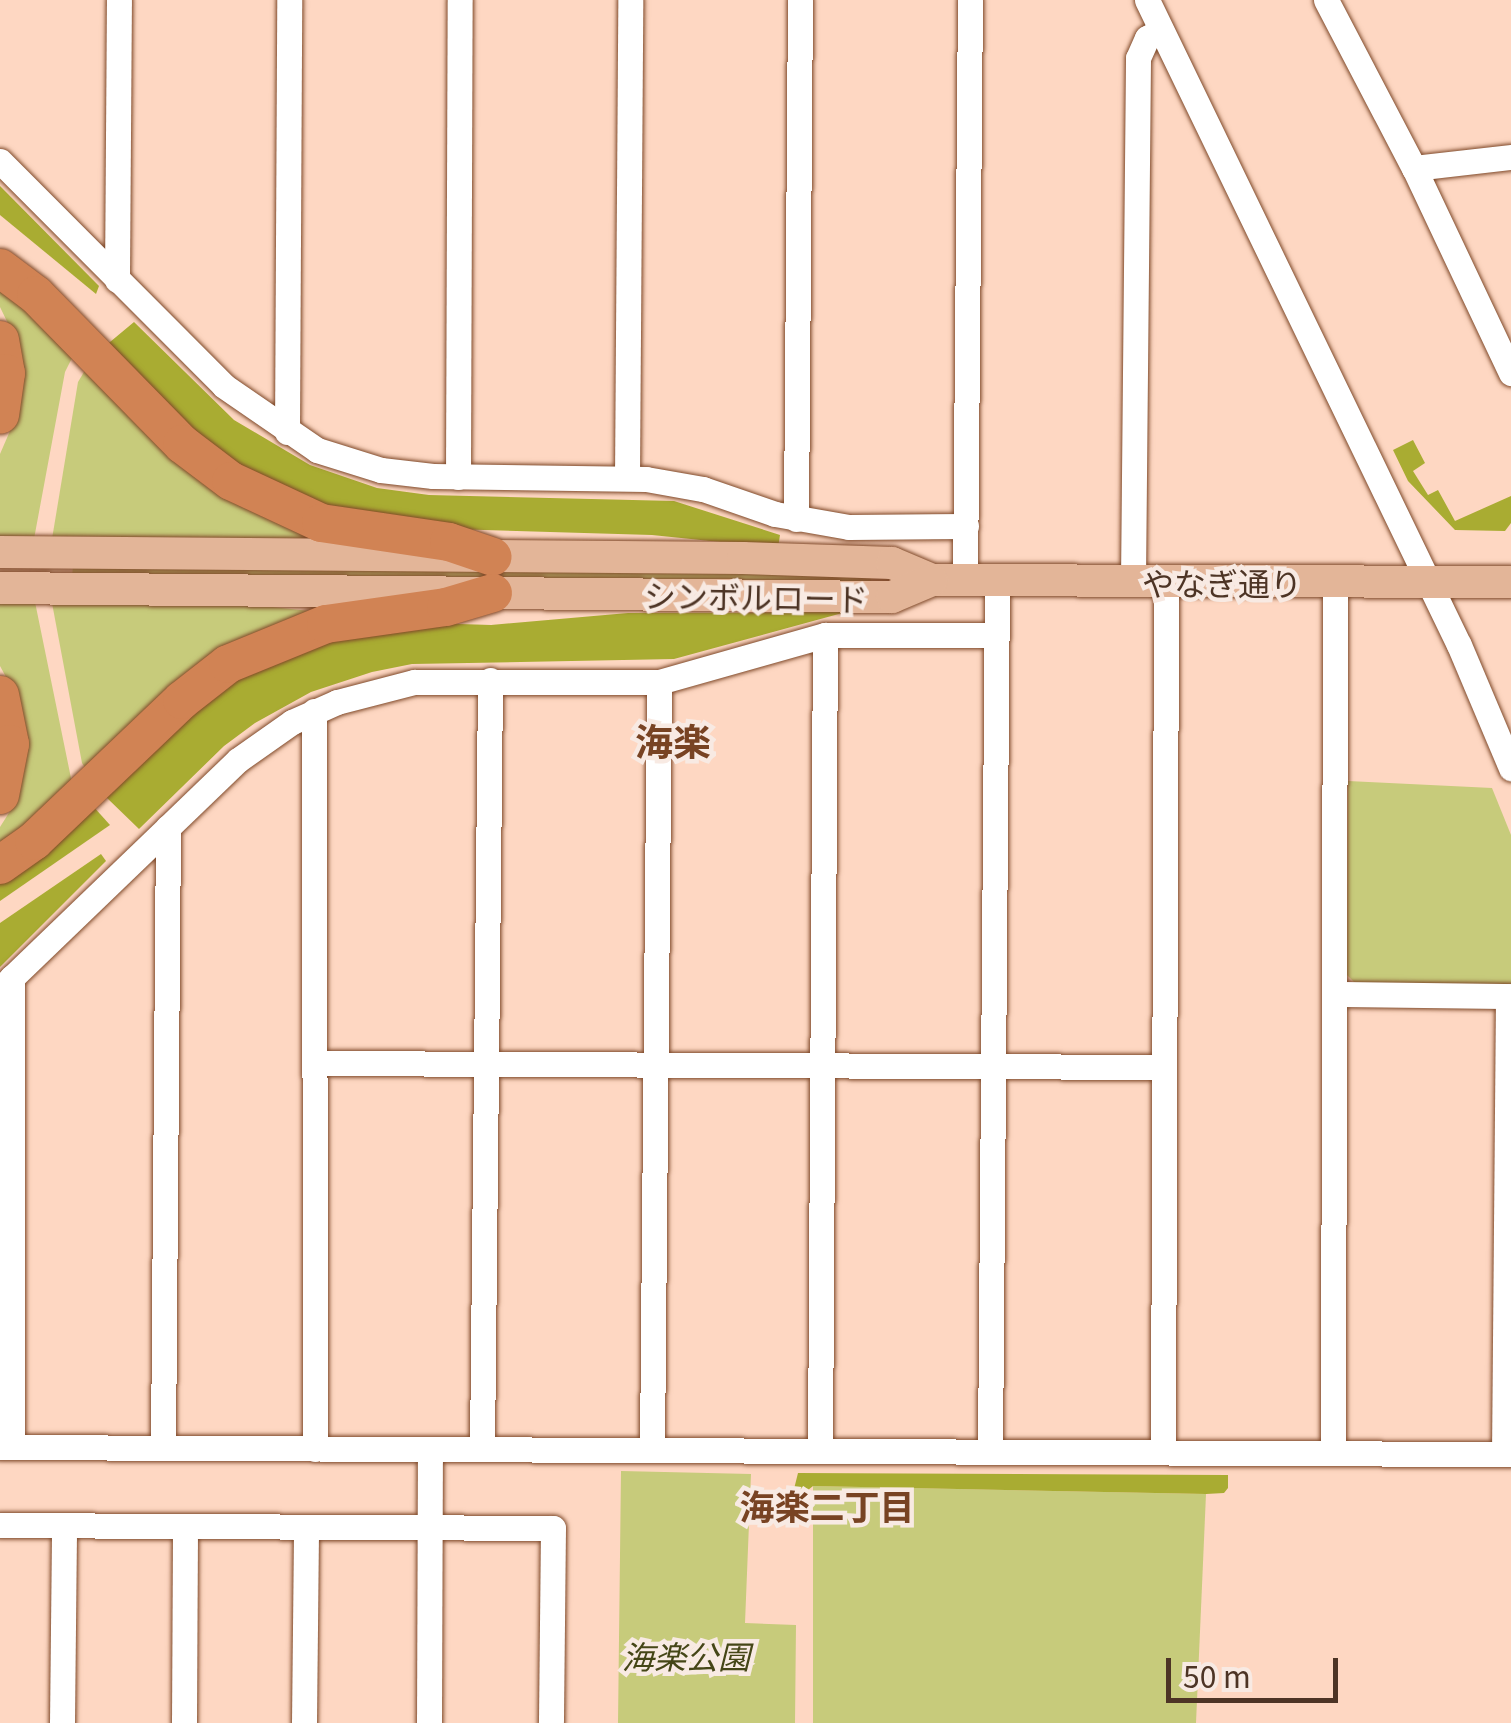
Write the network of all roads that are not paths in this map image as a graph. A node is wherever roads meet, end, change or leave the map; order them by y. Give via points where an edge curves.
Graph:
1 (119, 0) edge
2 (290, 0) edge
3 (460, 0) edge
4 (630, 0) edge
5 (800, 0) edge
6 (970, 0) edge
7 (1147, 0) edge
8 (1326, 0) edge
9 (1161, 30) junction
10 (1511, 157) edge
11 (0, 160) edge
12 (1414, 168) junction
13 (0, 268) edge
14 (117, 280) junction
15 (0, 340) edge
16 (1508, 362) edge
17 (0, 415) edge
18 (287, 432) junction
19 (458, 476) junction
20 (627, 478) junction
21 (796, 519) junction
22 (966, 526) junction
23 (0, 552) edge
24 (493, 575) junction
25 (965, 580) junction
26 (1133, 581) junction
27 (1166, 582) junction
28 (1429, 582) junction
29 (1511, 582) edge
30 (1335, 583) junction
31 (0, 588) edge
32 (996, 635) junction
33 (825, 636) junction
34 (490, 680) junction
35 (659, 682) junction
36 (2, 699) edge
37 (314, 711) junction
38 (1511, 768) edge
39 (0, 795) edge
40 (168, 827) junction
41 (0, 865) edge
42 (6, 983) edge
43 (1335, 994) junction
44 (1509, 996) edge
45 (317, 1063) junction
46 (486, 1064) junction
47 (653, 1064) junction
48 (824, 1066) junction
49 (993, 1066) junction
50 (1164, 1067) junction
51 (6, 1448) edge
52 (163, 1448) junction
53 (315, 1449) junction
54 (430, 1449) junction
55 (482, 1450) junction
56 (652, 1450) junction
57 (820, 1451) junction
58 (990, 1452) junction
59 (1164, 1452) junction
60 (1333, 1453) junction
61 (1508, 1454) edge
62 (0, 1525) edge
63 (64, 1525) junction
64 (185, 1526) junction
65 (306, 1527) junction
66 (430, 1528) junction
67 (62, 1723) edge
68 (184, 1723) edge
69 (304, 1723) edge
70 (428, 1723) edge
71 (552, 1723) edge

1 - 14 street
2 - 18 street
3 - 19 street
4 - 20 street
5 - 21 street
6 - 22 street
7 - 9 street
8 - 12 street
9 - 26 street via 1147,38 1138,58
9 - 28 street
10 - 12 street
11 - 14 street
12 - 16 street
13 - 24 highway via 36,295 182,444 245,489 322,523 449,542
14 - 18 street via 224,386
15 - 17 highway via 6,373
18 - 19 street via 317,450 380,470
19 - 20 street
20 - 21 street via 703,489
21 - 22 street via 850,528
22 - 25 street
23 - 24 main road, シンボルロード
24 - 25 main road, シンボルロード via 892,563
24 - 31 main road, シンボルロード
24 - 41 highway via 446,607 326,624 228,664
25 - 26 main road, やなぎ通り
25 - 32 street
26 - 27 main road, やなぎ通り
27 - 30 main road, やなぎ通り
27 - 50 street
28 - 29 main road, やなぎ通り
28 - 30 main road, やなぎ通り
28 - 38 street
30 - 43 street
32 - 33 street
32 - 49 street
33 - 35 street
33 - 48 street
34 - 35 street
34 - 37 street via 414,682
34 - 46 street
35 - 47 street
36 - 39 highway via 10,744
37 - 40 street via 238,760
37 - 45 street
40 - 42 street
40 - 52 street
42 - 51 street
43 - 44 street
43 - 60 street
44 - 61 street
45 - 46 street
45 - 53 street
46 - 47 street
46 - 55 street
47 - 48 street
47 - 56 street
48 - 49 street
48 - 57 street
49 - 50 street
49 - 58 street
50 - 59 street
51 - 52 street
52 - 53 street
53 - 54 street
54 - 55 street
54 - 66 street
55 - 56 street
56 - 57 street
57 - 58 street
58 - 59 street
59 - 60 street
60 - 61 street
62 - 63 street
63 - 64 street
63 - 67 street
64 - 65 street
64 - 68 street
65 - 66 street
65 - 69 street
66 - 70 street
66 - 71 street via 552,1528

